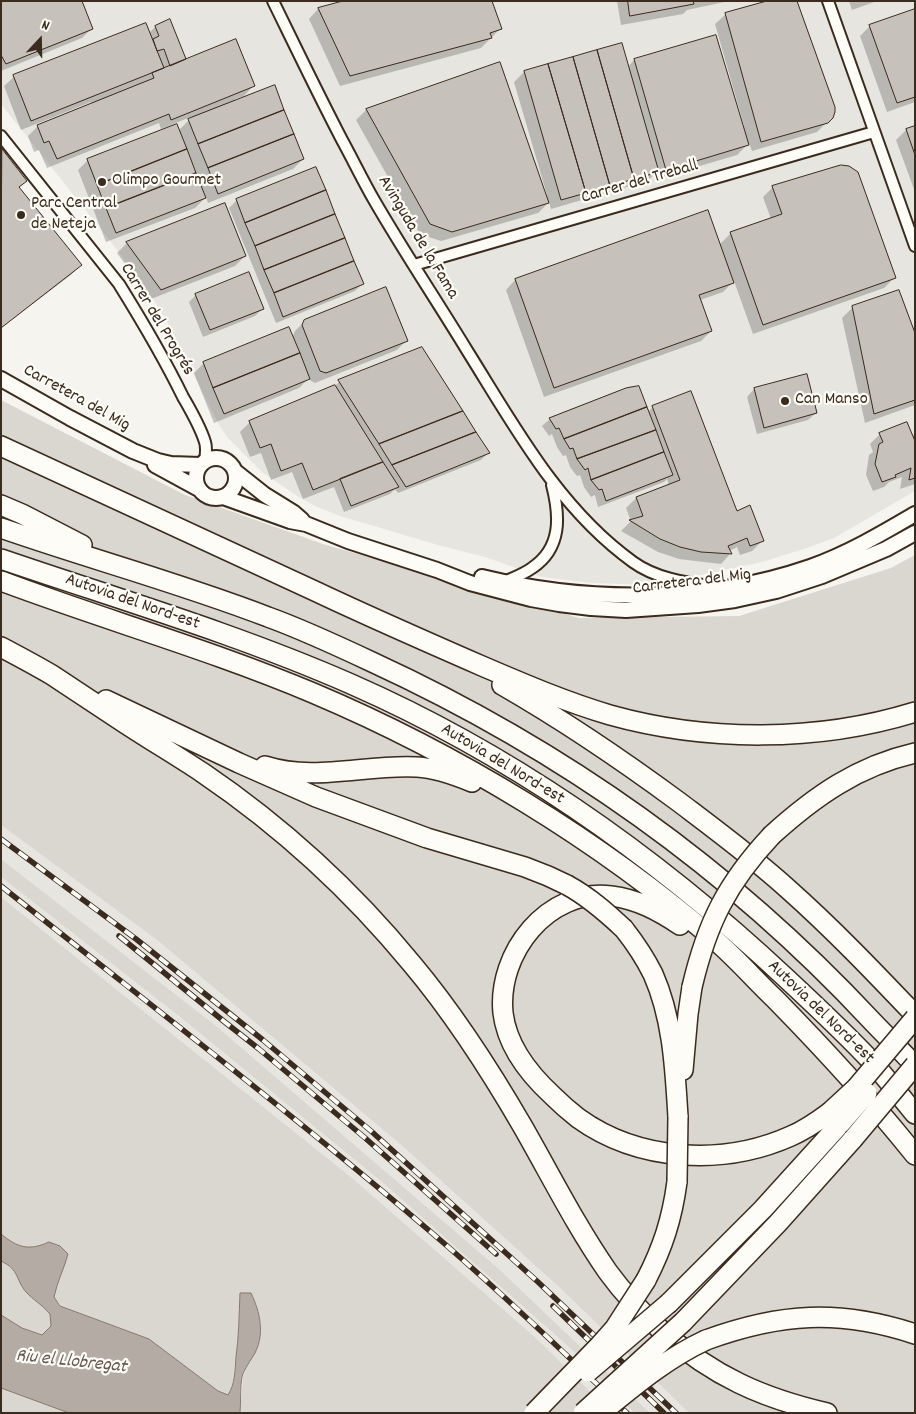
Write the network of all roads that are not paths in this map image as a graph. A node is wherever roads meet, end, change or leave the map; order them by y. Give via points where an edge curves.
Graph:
1 (273, 1) edge
2 (828, 1) edge
3 (874, 132) junction
4 (1, 136) edge
5 (915, 246) edge
6 (414, 265) junction
7 (1, 379) edge
8 (1, 446) edge
9 (133, 451) junction
10 (203, 463) junction
11 (236, 472) junction
12 (551, 481) junction
13 (199, 489) junction
14 (224, 497) junction
15 (1, 505) edge
16 (915, 514) edge
17 (306, 524) junction
18 (1, 528) edge
19 (915, 533) edge
20 (1, 558) edge
21 (128, 568) junction
22 (436, 570) junction
23 (1, 581) edge
24 (504, 582) junction
25 (722, 588) junction
26 (392, 627) junction
27 (1, 647) edge
28 (50, 674) junction
29 (915, 712) edge
30 (194, 741) junction
31 (915, 753) edge
32 (555, 822) junction
33 (753, 977) junction
34 (914, 1015) edge
35 (915, 1034) edge
36 (915, 1066) edge
37 (915, 1081) edge
38 (915, 1114) edge
39 (680, 1118) junction
40 (835, 1118) junction
41 (852, 1145) junction
42 (915, 1155) edge
43 (915, 1334) edge
44 (536, 1413) edge
45 (583, 1413) edge
46 (601, 1413) edge
47 (827, 1413) edge

1 - 6 street, Avinguda de la Fama via 361,176
2 - 3 street
3 - 5 street
3 - 6 street, Carrer del Treball
4 - 10 street, Carrer del Progrés via 119,284 135,309 205,442
6 - 12 street, Avinguda de la Fama
7 - 9 street, Carretera del Mig
8 - 26 highway
9 - 10 street, Carretera del Mig via 171,464
9 - 13 street, Carretera del Mig
10 - 11 street via 211,458 224,459
10 - 13 street via 196,474
11 - 14 street via 235,487
11 - 17 street, Carretera del Mig
12 - 24 street via 558,520 550,550 531,569
12 - 25 street via 594,530 635,563 656,574
13 - 14 street via 210,498
14 - 17 street, Carretera del Mig
15 - 21 highway
16 - 25 street, Carretera del Mig via 812,566
17 - 22 street, Carretera del Mig
18 - 21 highway, Autovia del Nord-est
19 - 22 street, Carretera del Mig via 822,576 735,600 688,606 626,610 559,604 470,583
20 - 38 highway, Autovia del Nord-est via 295,660 406,709 503,762 605,828 702,902 872,1062
21 - 36 highway, Autovia del Nord-est via 319,637 460,704 564,766 672,840 720,878 831,977
22 - 24 street, Carretera del Mig
23 - 32 highway via 213,654 313,693 414,740
24 - 25 street, Carretera del Mig via 623,596
26 - 29 highway via 593,710 678,729 726,734 797,733 866,724
26 - 34 highway via 535,704 650,780 788,888
27 - 28 highway
28 - 30 highway
28 - 47 highway via 240,800 313,860 373,920 412,964 471,1043 586,1239 609,1274 647,1318 695,1358 726,1378 796,1406
30 - 32 highway via 289,772 326,773 395,766 441,771
30 - 39 highway, bridge via 316,797 427,838 525,867 584,894 624,929 652,973 669,1028
31 - 39 highway, bridge via 869,767 842,781 797,812 741,870 715,914 698,961 684,1048
32 - 33 highway via 644,883 718,943
33 - 40 highway via 647,905 611,896 591,896 572,900 555,909 528,932 510,961 503,1014 517,1054 544,1088 598,1130 643,1148 667,1154 718,1156 764,1146
33 - 42 highway via 838,1064
34 - 40 highway, bridge
35 - 40 highway, bridge
36 - 41 highway, bridge
37 - 41 highway
39 - 44 highway, bridge via 673,1209 658,1257 615,1328
40 - 44 highway, bridge via 763,1209 670,1303
41 - 45 highway, bridge via 683,1322
43 - 46 highway, bridge via 872,1322 817,1317 743,1328 706,1340 671,1359

